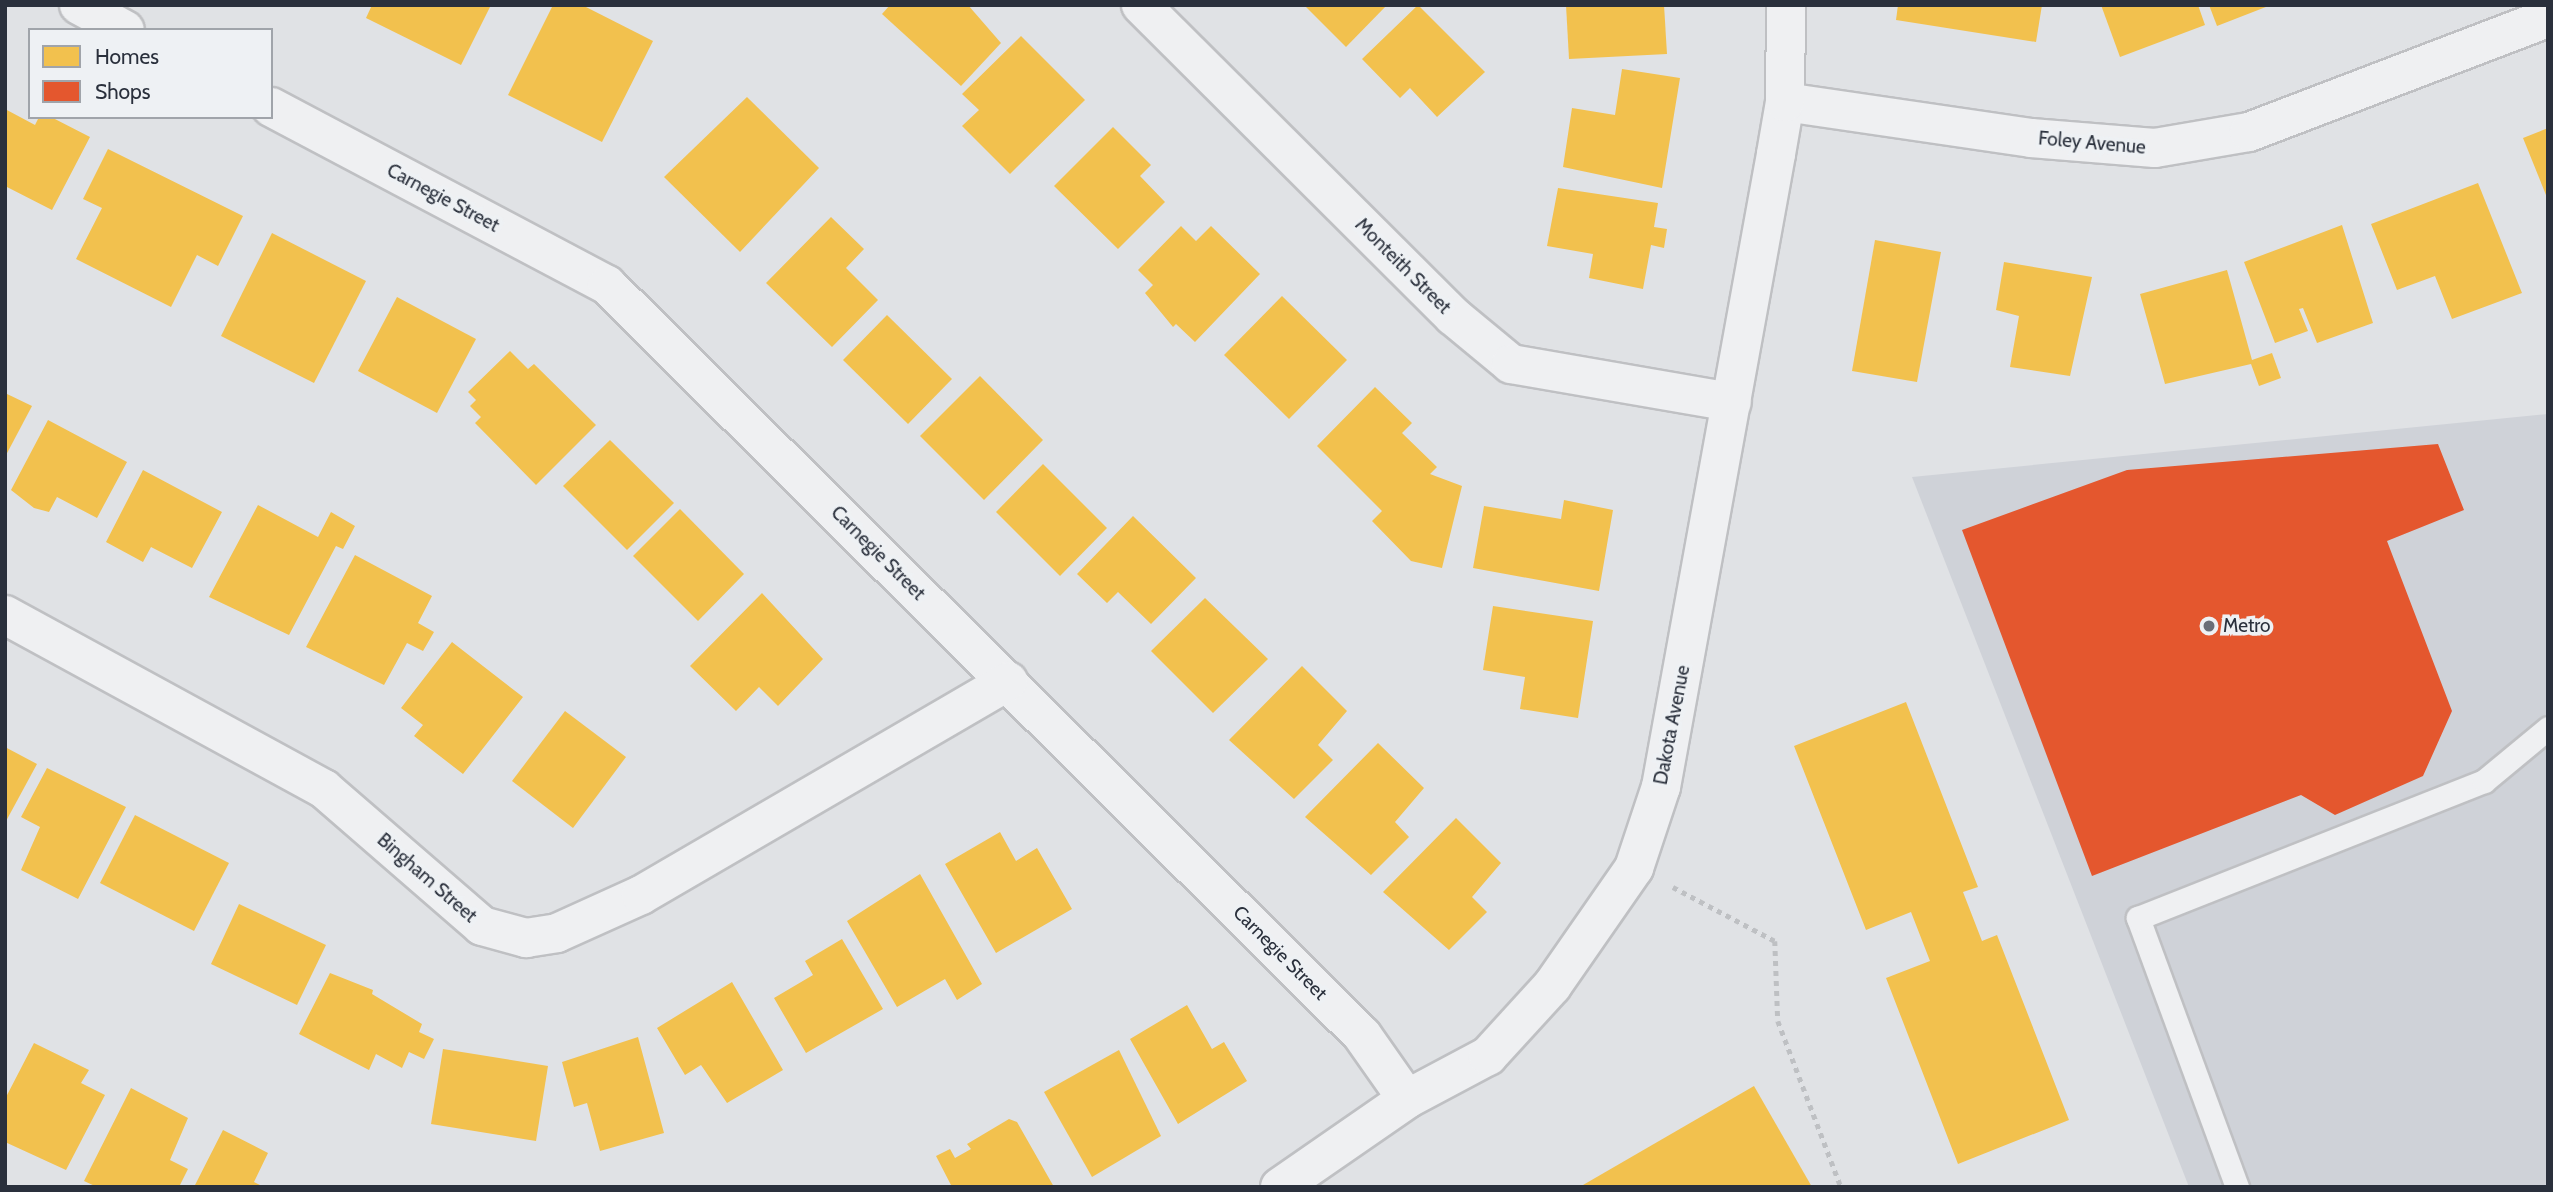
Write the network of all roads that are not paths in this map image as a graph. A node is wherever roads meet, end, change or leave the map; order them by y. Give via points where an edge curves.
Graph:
1 (79, 5) edge
2 (1141, 5) edge
3 (1786, 5) edge
4 (2548, 18) edge
5 (121, 28) edge
6 (1785, 102) junction
7 (273, 108) edge
8 (1732, 402) junction
9 (5, 615) edge
10 (1008, 681) junction
11 (2548, 728) edge
12 (1407, 1099) junction
13 (1280, 1187) edge
14 (2237, 1187) edge

1 - 5 street
2 - 8 street, Monteith Street via 1453,316 1511,364
3 - 6 street, Dakota Avenue
4 - 6 street, Foley Avenue via 2249,132 2155,148 2031,138
6 - 8 street, Dakota Avenue
7 - 10 street, Carnegie Street via 607,285
8 - 12 street, Dakota Avenue via 1661,787 1634,868 1552,986 1488,1056
9 - 10 street, Bingham Street via 324,789 482,926 526,937 557,933 641,895
10 - 12 street, Carnegie Street via 1362,1035
11 - 14 lane via 2484,781 2138,918
12 - 13 street, Dakota Avenue

